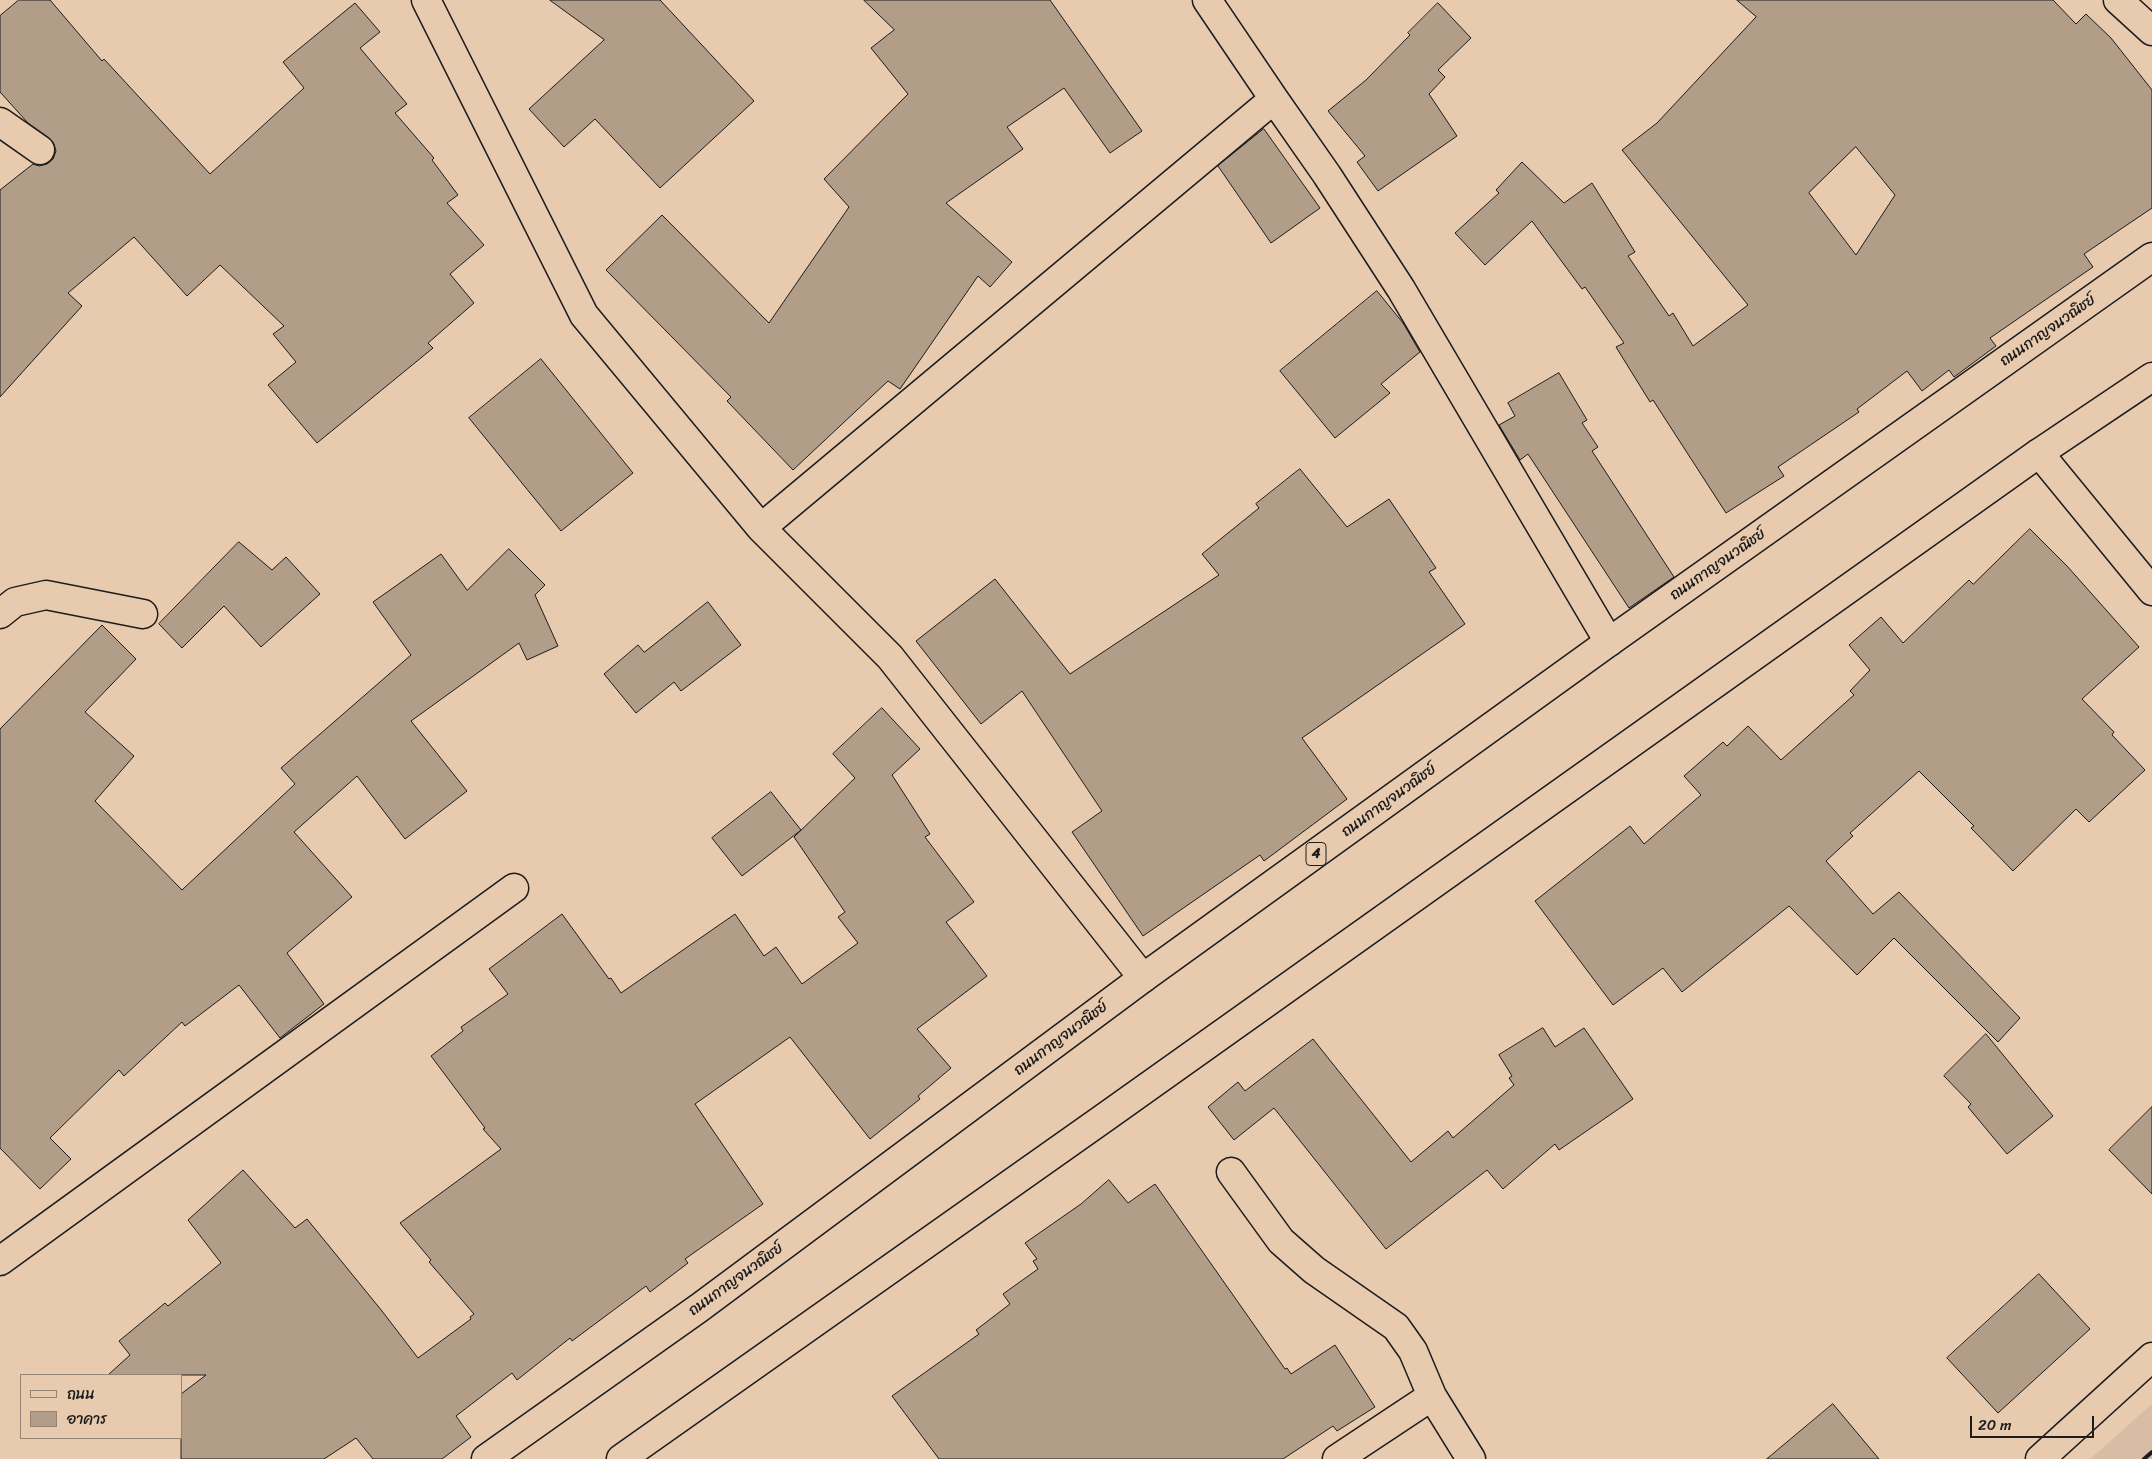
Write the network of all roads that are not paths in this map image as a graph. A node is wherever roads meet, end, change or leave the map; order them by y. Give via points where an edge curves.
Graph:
1 (426, 0) edge
2 (1207, 0) edge
3 (2118, 0) edge
4 (2152, 31) edge
5 (1274, 99) junction
6 (0, 122) edge
7 (40, 150) dead end
8 (2152, 257) edge
9 (2152, 377) edge
10 (2040, 453) junction
11 (761, 528) junction
12 (2152, 591) edge
13 (0, 614) edge
14 (143, 614) dead end
15 (1609, 642) junction
16 (514, 888) dead end
17 (1143, 978) junction
18 (1230, 1172) dead end
19 (0, 1260) edge
20 (2152, 1357) edge
21 (1432, 1396) junction
22 (486, 1459) edge
23 (620, 1459) edge
24 (1337, 1459) edge
25 (1471, 1459) edge
26 (2040, 1459) edge

1 - 11 main road via 584,314
2 - 5 main road
3 - 4 main road
5 - 11 main road
5 - 15 main road via 1401,289
6 - 7 main road
8 - 15 main road, ถนนกาญจนวณิชย์ / 4
9 - 10 main road
10 - 12 main road
10 - 23 main road
11 - 17 main road via 890,656
13 - 14 main road via 15,602 46,595
15 - 17 main road, ถนนกาญจนวณิชย์ / 4
16 - 19 main road
17 - 22 main road, ถนนกาญจนวณิชย์ / 4 via 699,1308
18 - 21 main road via 1281,1241 1314,1270 1396,1327 1413,1351
20 - 26 main road
21 - 24 main road
21 - 25 main road

